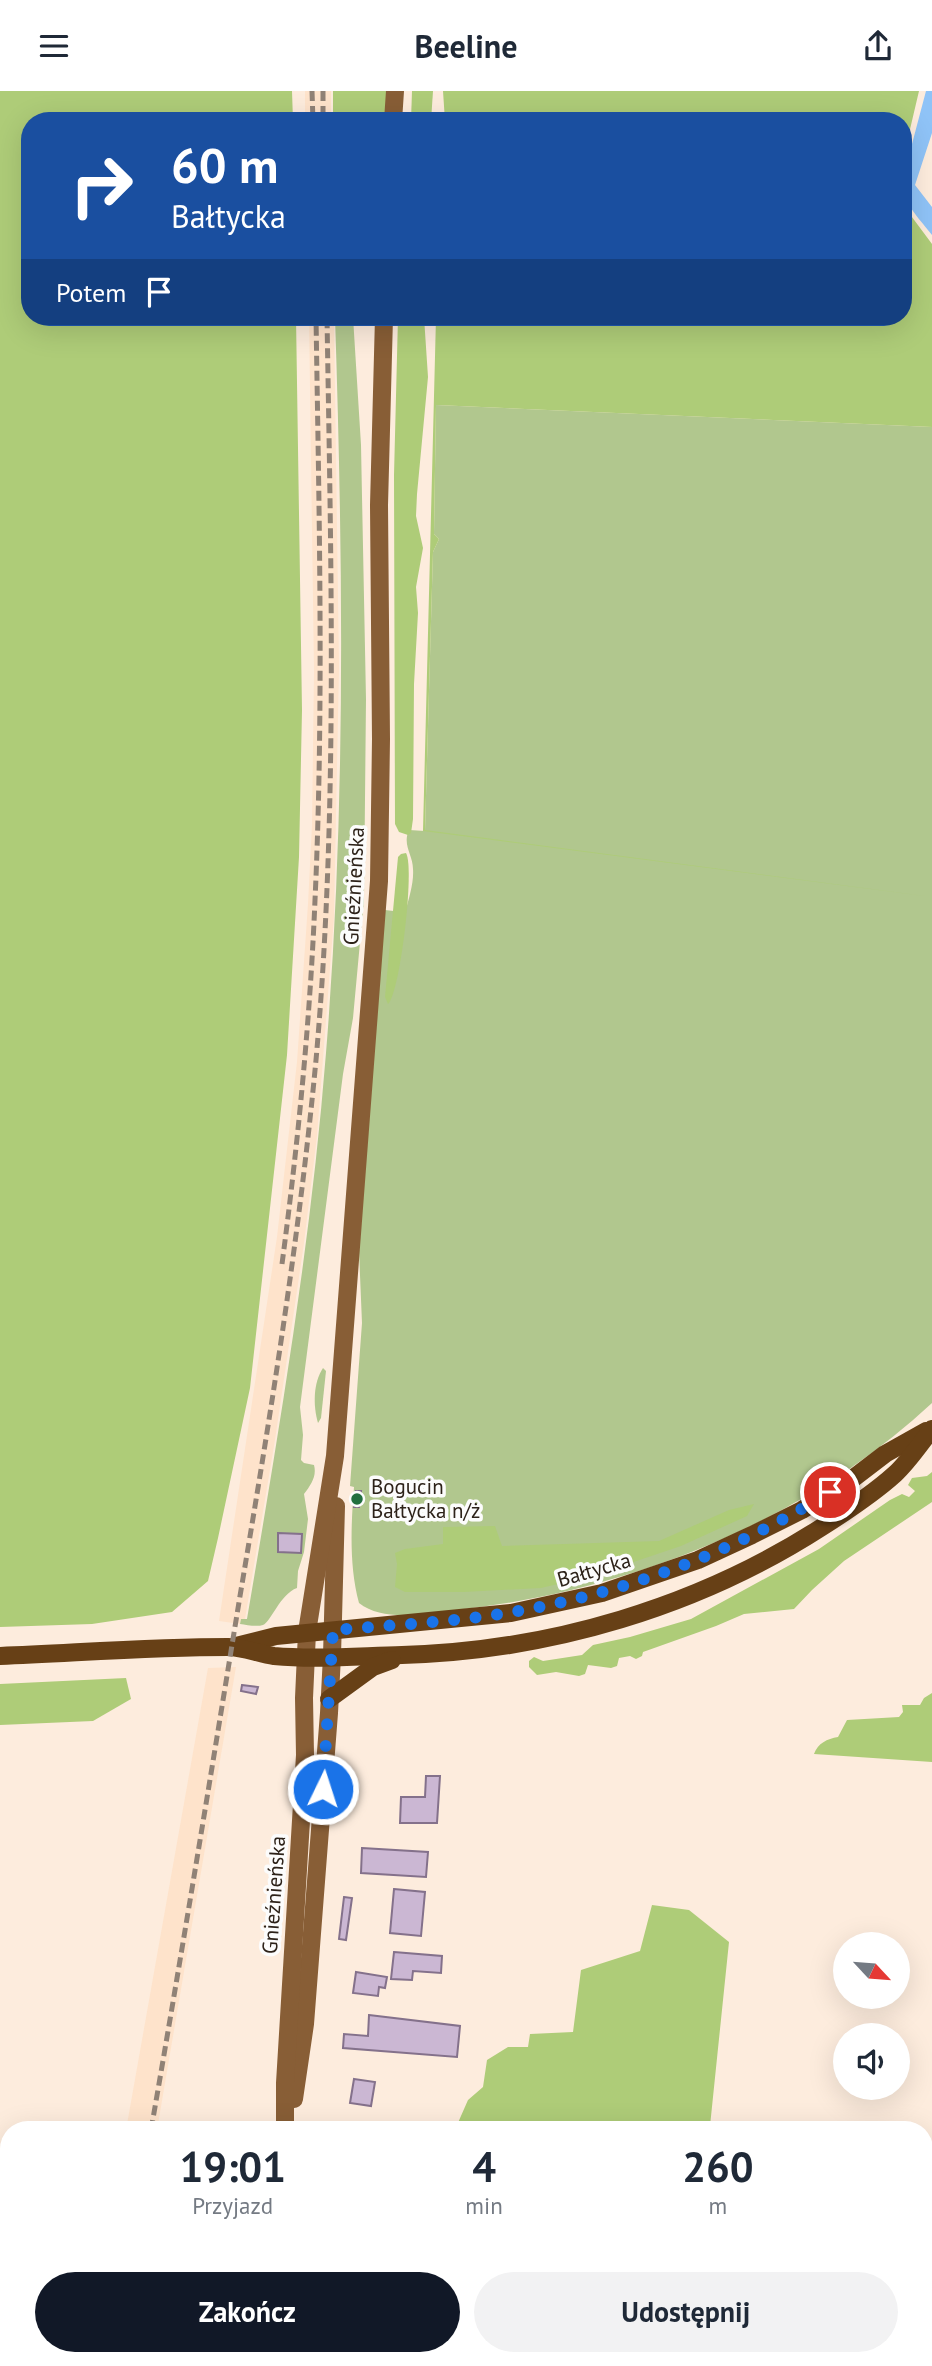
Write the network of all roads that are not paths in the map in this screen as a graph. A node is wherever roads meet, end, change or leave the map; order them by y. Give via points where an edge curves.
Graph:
1 (395, 91) edge
2 (394, 112) edge
3 (384, 326) edge
4 (932, 1428) edge
5 (335, 1456) junction
6 (333, 1630) junction
7 (307, 1632) junction
8 (232, 1647) junction
9 (405, 1655) junction
10 (0, 1656) edge
11 (306, 1656) junction
12 (332, 1656) junction
13 (329, 1699) junction
14 (286, 2121) edge
15 (288, 2121) edge

1 - 2 street
3 - 5 street, Gnieźnieńska via 379,881
4 - 6 main road, Bałtycka via 802,1510 657,1575 602,1593 511,1613
4 - 9 main road, Bałtycka via 896,1473 836,1518 760,1564 687,1597 628,1618 543,1638
5 - 6 street, Gnieźnieńska
5 - 7 street, Gnieźnieńska
6 - 7 main road, Bałtycka
6 - 12 street, Gnieźnieńska
7 - 8 main road, Bałtycka
7 - 11 street, Gnieźnieńska
8 - 10 main road, Bałtycka
8 - 11 main road, Bałtycka via 274,1656
9 - 12 main road, Bałtycka
9 - 13 main road via 373,1667
11 - 12 main road, Bałtycka
11 - 14 street, Gnieźnieńska
12 - 13 street, Gnieźnieńska
13 - 15 street, Gnieźnieńska via 305,2024

